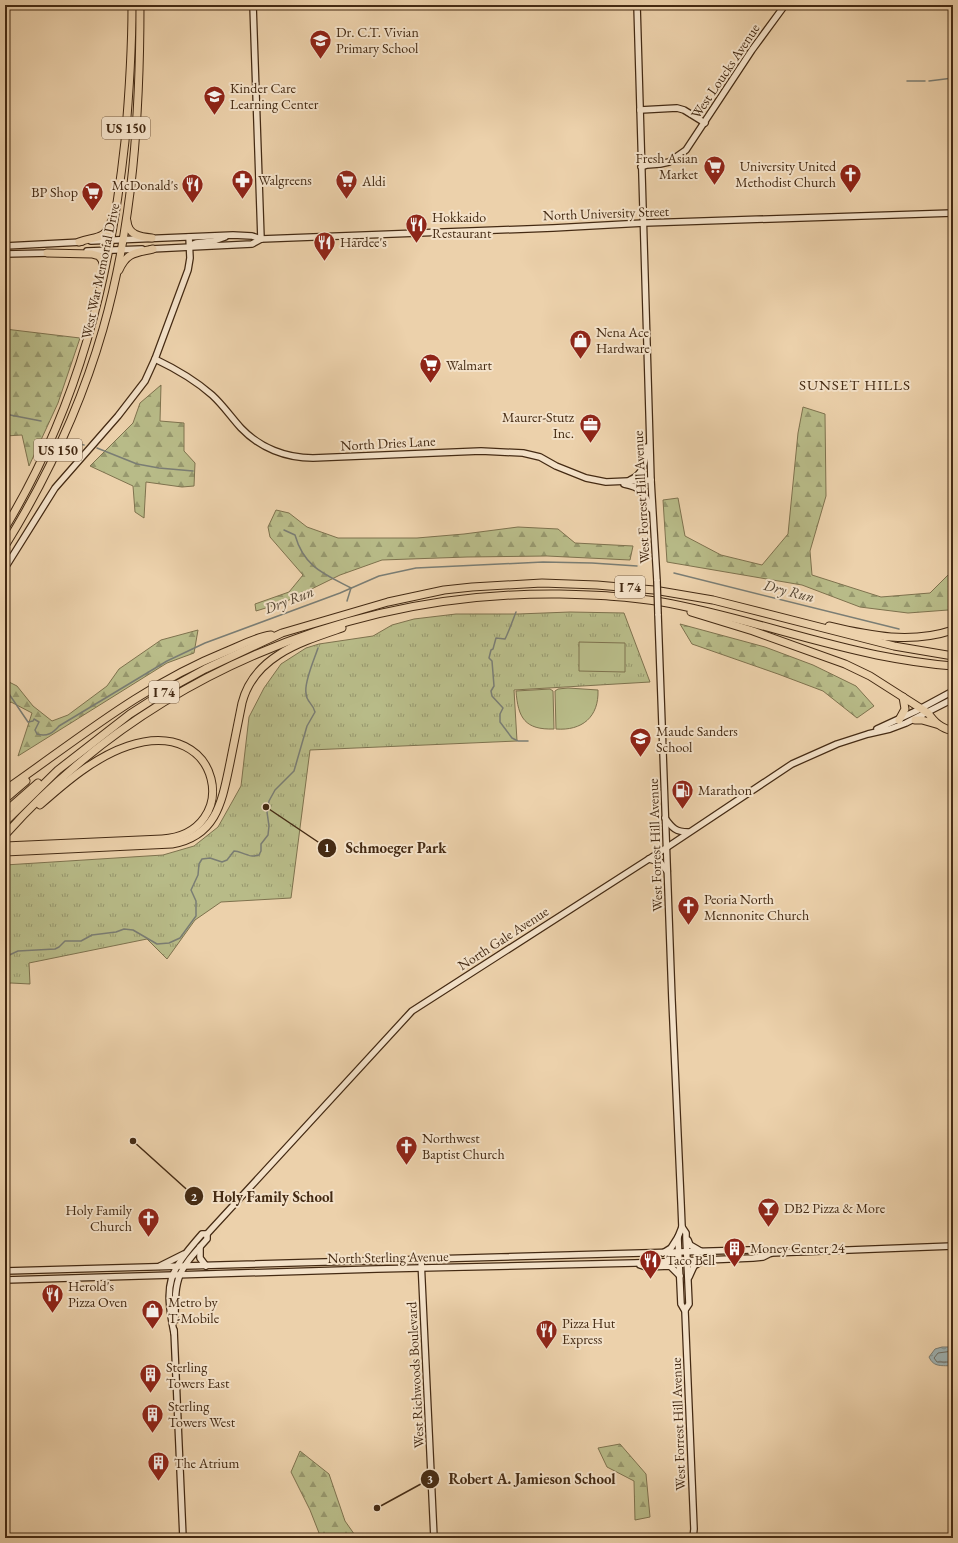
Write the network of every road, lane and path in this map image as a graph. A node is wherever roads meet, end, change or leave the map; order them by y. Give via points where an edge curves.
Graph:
1 (132, 5) edge
2 (140, 5) edge
3 (254, 5) edge
4 (637, 5) edge
5 (784, 5) edge
6 (640, 110) junction
7 (705, 123) junction
8 (124, 143) junction
9 (641, 167) junction
10 (127, 211) junction
11 (953, 213) edge
12 (644, 223) junction
13 (229, 236) junction
14 (189, 237) junction
15 (152, 238) junction
16 (122, 239) junction
17 (261, 239) junction
18 (112, 240) junction
19 (79, 242) junction
20 (5, 246) edge
21 (190, 247) junction
22 (153, 249) junction
23 (110, 250) junction
24 (120, 250) junction
25 (47, 253) junction
26 (5, 254) edge
27 (105, 276) junction
28 (107, 314) junction
29 (155, 359) junction
30 (649, 433) junction
31 (651, 480) junction
32 (619, 482) junction
33 (653, 523) junction
34 (5, 528) edge
35 (5, 546) edge
36 (5, 568) edge
37 (690, 596) junction
38 (456, 599) junction
39 (643, 600) junction
40 (953, 630) edge
41 (282, 633) junction
42 (953, 656) edge
43 (953, 666) edge
44 (953, 691) edge
45 (903, 697) junction
46 (953, 699) edge
47 (125, 705) junction
48 (925, 711) junction
49 (899, 720) junction
50 (915, 720) junction
51 (936, 724) junction
52 (953, 731) edge
53 (868, 734) junction
54 (58, 770) junction
55 (5, 790) edge
56 (5, 799) edge
57 (5, 812) edge
58 (665, 818) junction
59 (19, 819) junction
60 (5, 822) edge
61 (689, 832) junction
62 (5, 835) edge
63 (6, 848) edge
64 (666, 848) junction
65 (648, 860) junction
66 (667, 871) junction
67 (682, 1227) junction
68 (207, 1234) junction
69 (678, 1236) junction
70 (686, 1238) junction
71 (953, 1246) edge
72 (200, 1247) junction
73 (702, 1252) junction
74 (186, 1253) junction
75 (679, 1253) junction
76 (687, 1253) junction
77 (661, 1254) junction
78 (771, 1254) junction
79 (421, 1260) junction
80 (703, 1260) junction
81 (679, 1261) junction
82 (687, 1261) junction
83 (635, 1263) junction
84 (183, 1266) junction
85 (206, 1266) junction
86 (158, 1267) junction
87 (176, 1267) junction
88 (422, 1268) junction
89 (5, 1272) edge
90 (179, 1274) junction
91 (156, 1275) junction
92 (172, 1275) junction
93 (680, 1276) junction
94 (688, 1279) junction
95 (5, 1280) edge
96 (169, 1291) junction
97 (685, 1310) junction
98 (174, 1333) junction
99 (182, 1538) edge
100 (434, 1538) edge
101 (693, 1538) edge

1 - 8 highway, West War Memorial Drive / US 150
2 - 10 highway, West War Memorial Drive / US 150 via 137,114
3 - 17 main road
4 - 6 main road, West Forrest Hill Avenue
5 - 7 main road, West Loucks Avenue
6 - 7 main road via 677,108
6 - 9 main road, West Forrest Hill Avenue
7 - 9 main road, West Loucks Avenue via 686,150 669,162
8 - 18 highway, West War Memorial Drive / US 150
8 - 19 highway via 109,228 99,237
9 - 12 main road, West Forrest Hill Avenue
10 - 15 highway via 130,231 139,236
10 - 16 highway, West War Memorial Drive / US 150
11 - 12 main road, North University Street
12 - 17 main road, North University Street
12 - 30 main road, West Forrest Hill Avenue
13 - 14 main road, North University Street
13 - 17 main road, North University Street via 252,236
13 - 21 main road via 196,243
14 - 15 main road, North University Street
14 - 21 main road
15 - 16 main road, North University Street
16 - 18 main road, North University Street
16 - 24 highway, West War Memorial Drive / US 150
17 - 21 main road, North University Street via 252,244
18 - 19 main road, North University Street
18 - 23 highway, West War Memorial Drive / US 150
19 - 20 main road, North University Street
21 - 22 main road, North University Street
21 - 29 main road via 188,270
22 - 24 main road, North University Street
22 - 28 highway via 132,253 118,270
23 - 24 main road, North University Street
23 - 25 main road, North University Street
23 - 27 highway, West War Memorial Drive / US 150
24 - 28 highway, West War Memorial Drive / US 150
25 - 26 main road, North University Street
25 - 27 highway via 97,256 104,263
27 - 34 highway, West War Memorial Drive / US 150 via 88,343 60,421 35,475
28 - 35 highway, West War Memorial Drive / US 150 via 67,429 43,480
29 - 32 main road, North Dries Lane via 186,375 207,391 255,440 272,450 289,455 318,458 481,450 523,453 540,457 586,478
29 - 36 main road via 145,381 130,401 55,488
30 - 31 main road, West Forrest Hill Avenue
30 - 32 main road via 646,458 640,473 636,477
31 - 32 main road, North Dries Lane
31 - 33 main road, West Forrest Hill Avenue
32 - 33 main road via 634,486 644,493
33 - 58 main road, West Forrest Hill Avenue, bridge
37 - 40 highway via 888,638 917,638
37 - 41 highway, I 74 via 622,586 582,584 462,587 388,602
37 - 42 highway, I 74 via 894,646
38 - 39 highway, I 74 via 543,594
38 - 59 highway, I 74 via 399,609 325,629 269,649 214,674 165,701 116,734 75,767
38 - 63 highway via 336,630 294,646 266,664 251,681 243,698 220,806 210,822 194,836 172,844
39 - 43 highway, I 74 via 728,616 880,656
39 - 45 highway via 747,629 835,660 870,676
41 - 47 highway via 266,636 194,665 160,682
41 - 54 highway, I 74 via 172,687 130,714
44 - 48 main road, North Gale Avenue
45 - 48 highway
45 - 49 highway via 905,709
46 - 48 main road, North Gale Avenue
47 - 55 highway
47 - 56 highway
48 - 49 main road, North Gale Avenue
48 - 50 main road, North Gale Avenue
48 - 51 highway
49 - 53 main road, North Gale Avenue
50 - 51 highway
50 - 53 main road, North Gale Avenue
51 - 52 highway
53 - 61 main road, North Gale Avenue via 811,754 792,764
54 - 57 highway via 44,777
54 - 60 highway, I 74
58 - 61 main road via 678,832
58 - 64 main road, West Forrest Hill Avenue
59 - 62 highway, I 74
59 - 63 highway via 31,813 99,760 144,742 166,741 187,746 202,758 211,777 212,796 207,813 194,829 177,837
61 - 64 main road, North Gale Avenue
64 - 65 main road, North Gale Avenue
64 - 66 main road, West Forrest Hill Avenue
65 - 66 main road via 660,862
65 - 68 main road, North Gale Avenue via 412,1011
66 - 67 main road, West Forrest Hill Avenue
67 - 69 main road, West Forrest Hill Avenue
67 - 70 main road, West Forrest Hill Avenue
68 - 72 main road, North Gale Avenue via 207,1240
68 - 74 main road, North Gale Avenue via 202,1234
69 - 75 main road, West Forrest Hill Avenue
69 - 77 main road via 671,1248
70 - 73 main road via 690,1245
70 - 76 main road, West Forrest Hill Avenue
71 - 78 main road, North Sterling Avenue
72 - 84 main road, North Gale Avenue
72 - 85 main road via 200,1257
73 - 76 main road, North Sterling Avenue
73 - 78 main road, North Sterling Avenue via 763,1250
74 - 86 main road
74 - 87 main road, North Gale Avenue
75 - 76 main road, North Sterling Avenue
75 - 77 main road, North Sterling Avenue
75 - 81 main road, West Forrest Hill Avenue
76 - 82 main road, West Forrest Hill Avenue
77 - 79 main road, North Sterling Avenue
78 - 80 main road, North Sterling Avenue via 763,1257
79 - 85 main road, North Sterling Avenue
79 - 88 main road, West Richwoods Boulevard
80 - 82 main road, North Sterling Avenue
80 - 94 main road via 694,1266
81 - 82 main road, North Sterling Avenue
81 - 83 main road, North Sterling Avenue
81 - 93 main road, West Forrest Hill Avenue
82 - 94 main road, West Forrest Hill Avenue
83 - 88 main road, North Sterling Avenue
83 - 93 main road via 646,1267 670,1266
84 - 85 main road, North Sterling Avenue
84 - 87 main road, North Sterling Avenue
84 - 90 main road, North Gale Avenue
86 - 87 main road, North Sterling Avenue
86 - 89 main road, North Sterling Avenue
87 - 92 main road, North Gale Avenue
88 - 90 main road, North Sterling Avenue
88 - 100 main road, West Richwoods Boulevard
90 - 92 main road, North Sterling Avenue
90 - 98 main road, North Gale Avenue
91 - 92 main road, North Sterling Avenue
91 - 95 main road, North Sterling Avenue
91 - 96 main road via 164,1280
92 - 96 main road, North Gale Avenue
93 - 97 main road, West Forrest Hill Avenue via 681,1304
94 - 97 main road, West Forrest Hill Avenue via 689,1304
96 - 98 main road, North Gale Avenue
97 - 101 main road, West Forrest Hill Avenue
98 - 99 main road

